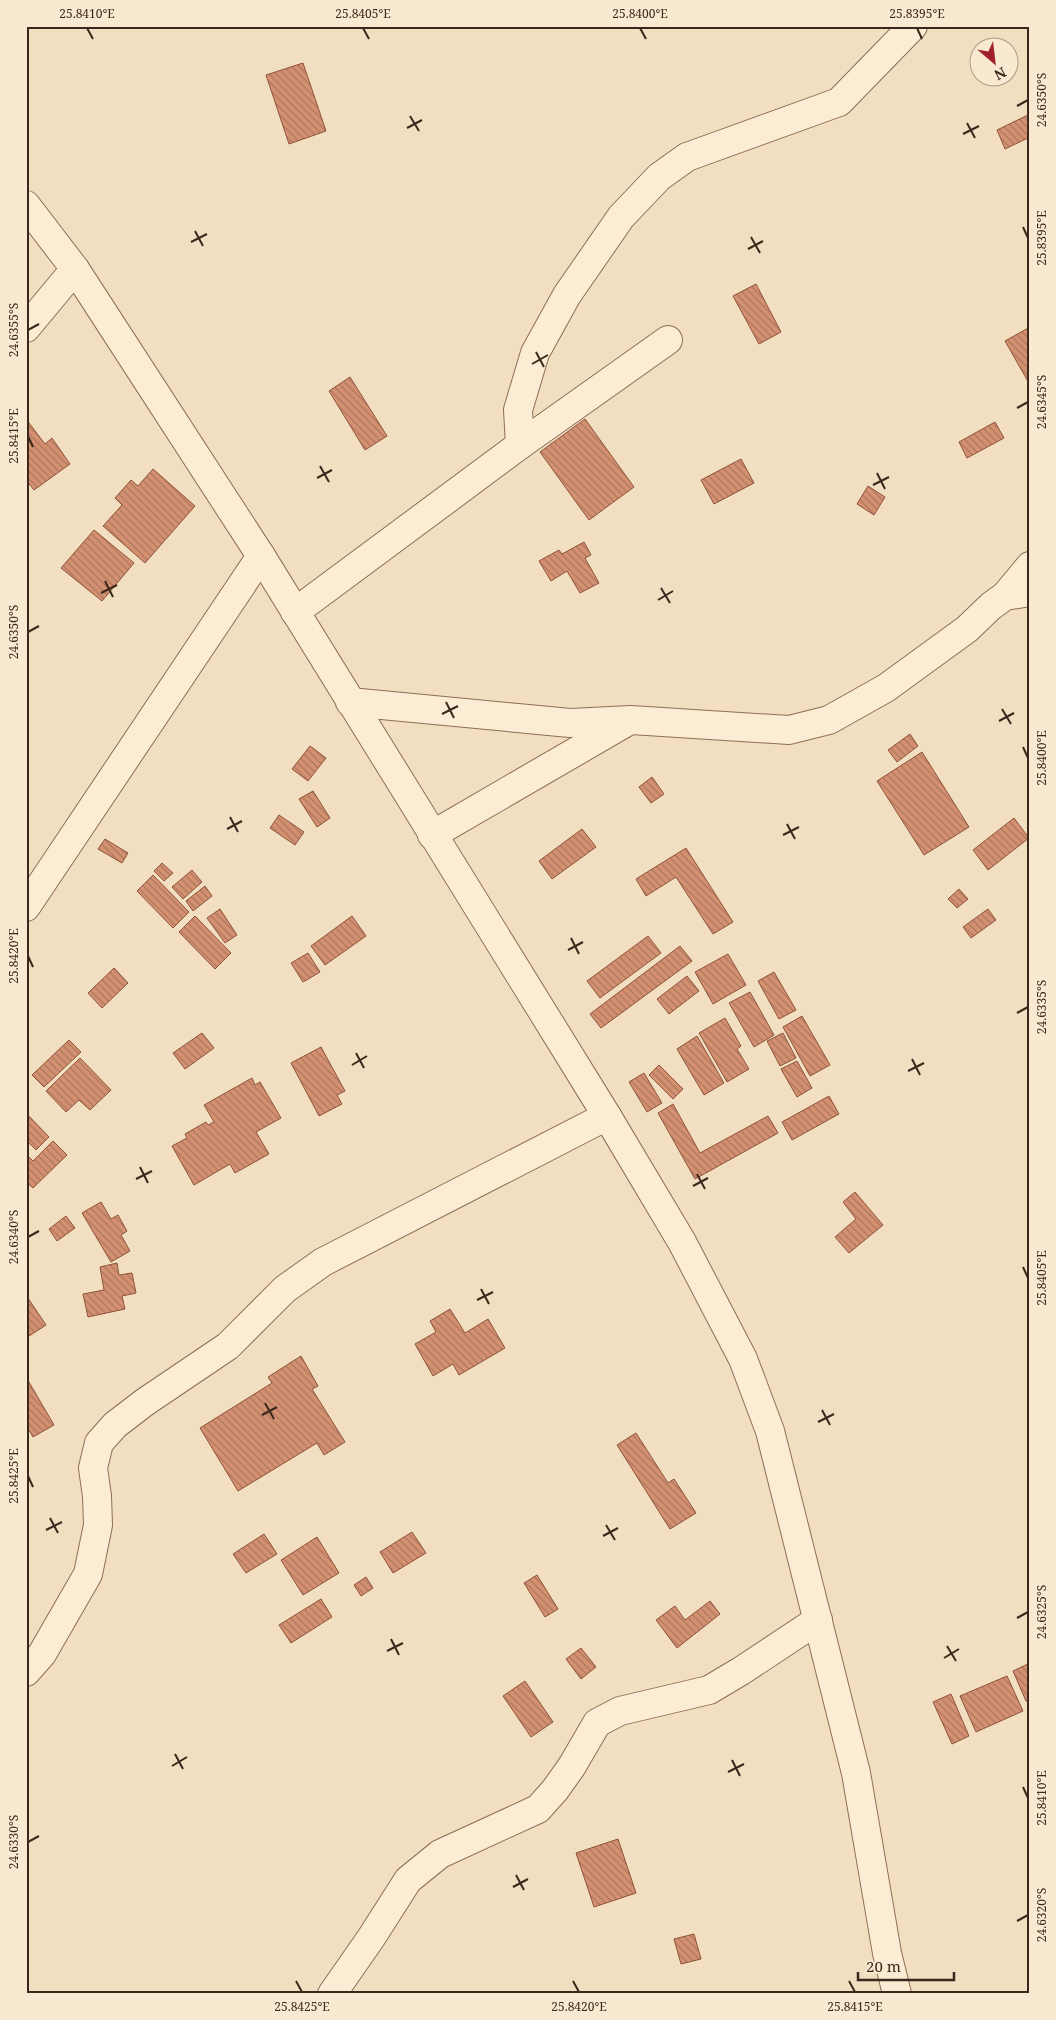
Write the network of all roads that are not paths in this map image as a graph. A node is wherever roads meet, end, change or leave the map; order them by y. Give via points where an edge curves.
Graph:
1 (913, 26) edge
2 (26, 205) edge
3 (75, 269) junction
4 (26, 328) edge
5 (668, 340) dead end
6 (520, 445) junction
7 (261, 556) junction
8 (1030, 566) edge
9 (1017, 594) edge
10 (295, 612) junction
11 (350, 702) junction
12 (631, 720) junction
13 (432, 835) junction
14 (26, 907) edge
15 (607, 1116) junction
16 (818, 1620) junction
17 (26, 1672) edge
18 (332, 1994) edge
19 (897, 1994) edge

1 - 6 street via 839,102 687,157 659,176 621,217 568,295 534,353 518,410
2 - 3 street
3 - 4 street
3 - 7 street
5 - 6 street
6 - 10 street
7 - 10 street
7 - 14 street
8 - 9 street
9 - 12 street via 991,606 967,629 886,688 829,720 788,730
10 - 11 street
11 - 12 street via 570,723
11 - 13 street
12 - 13 street
13 - 15 street
15 - 16 street via 682,1242 743,1360 770,1430
15 - 17 street via 323,1262 285,1289 228,1346 115,1425 99,1443 93,1468 98,1525 88,1574 42,1654
16 - 18 street via 709,1690 620,1711 597,1723 566,1774 538,1809 440,1854 408,1880
16 - 19 street via 856,1772

